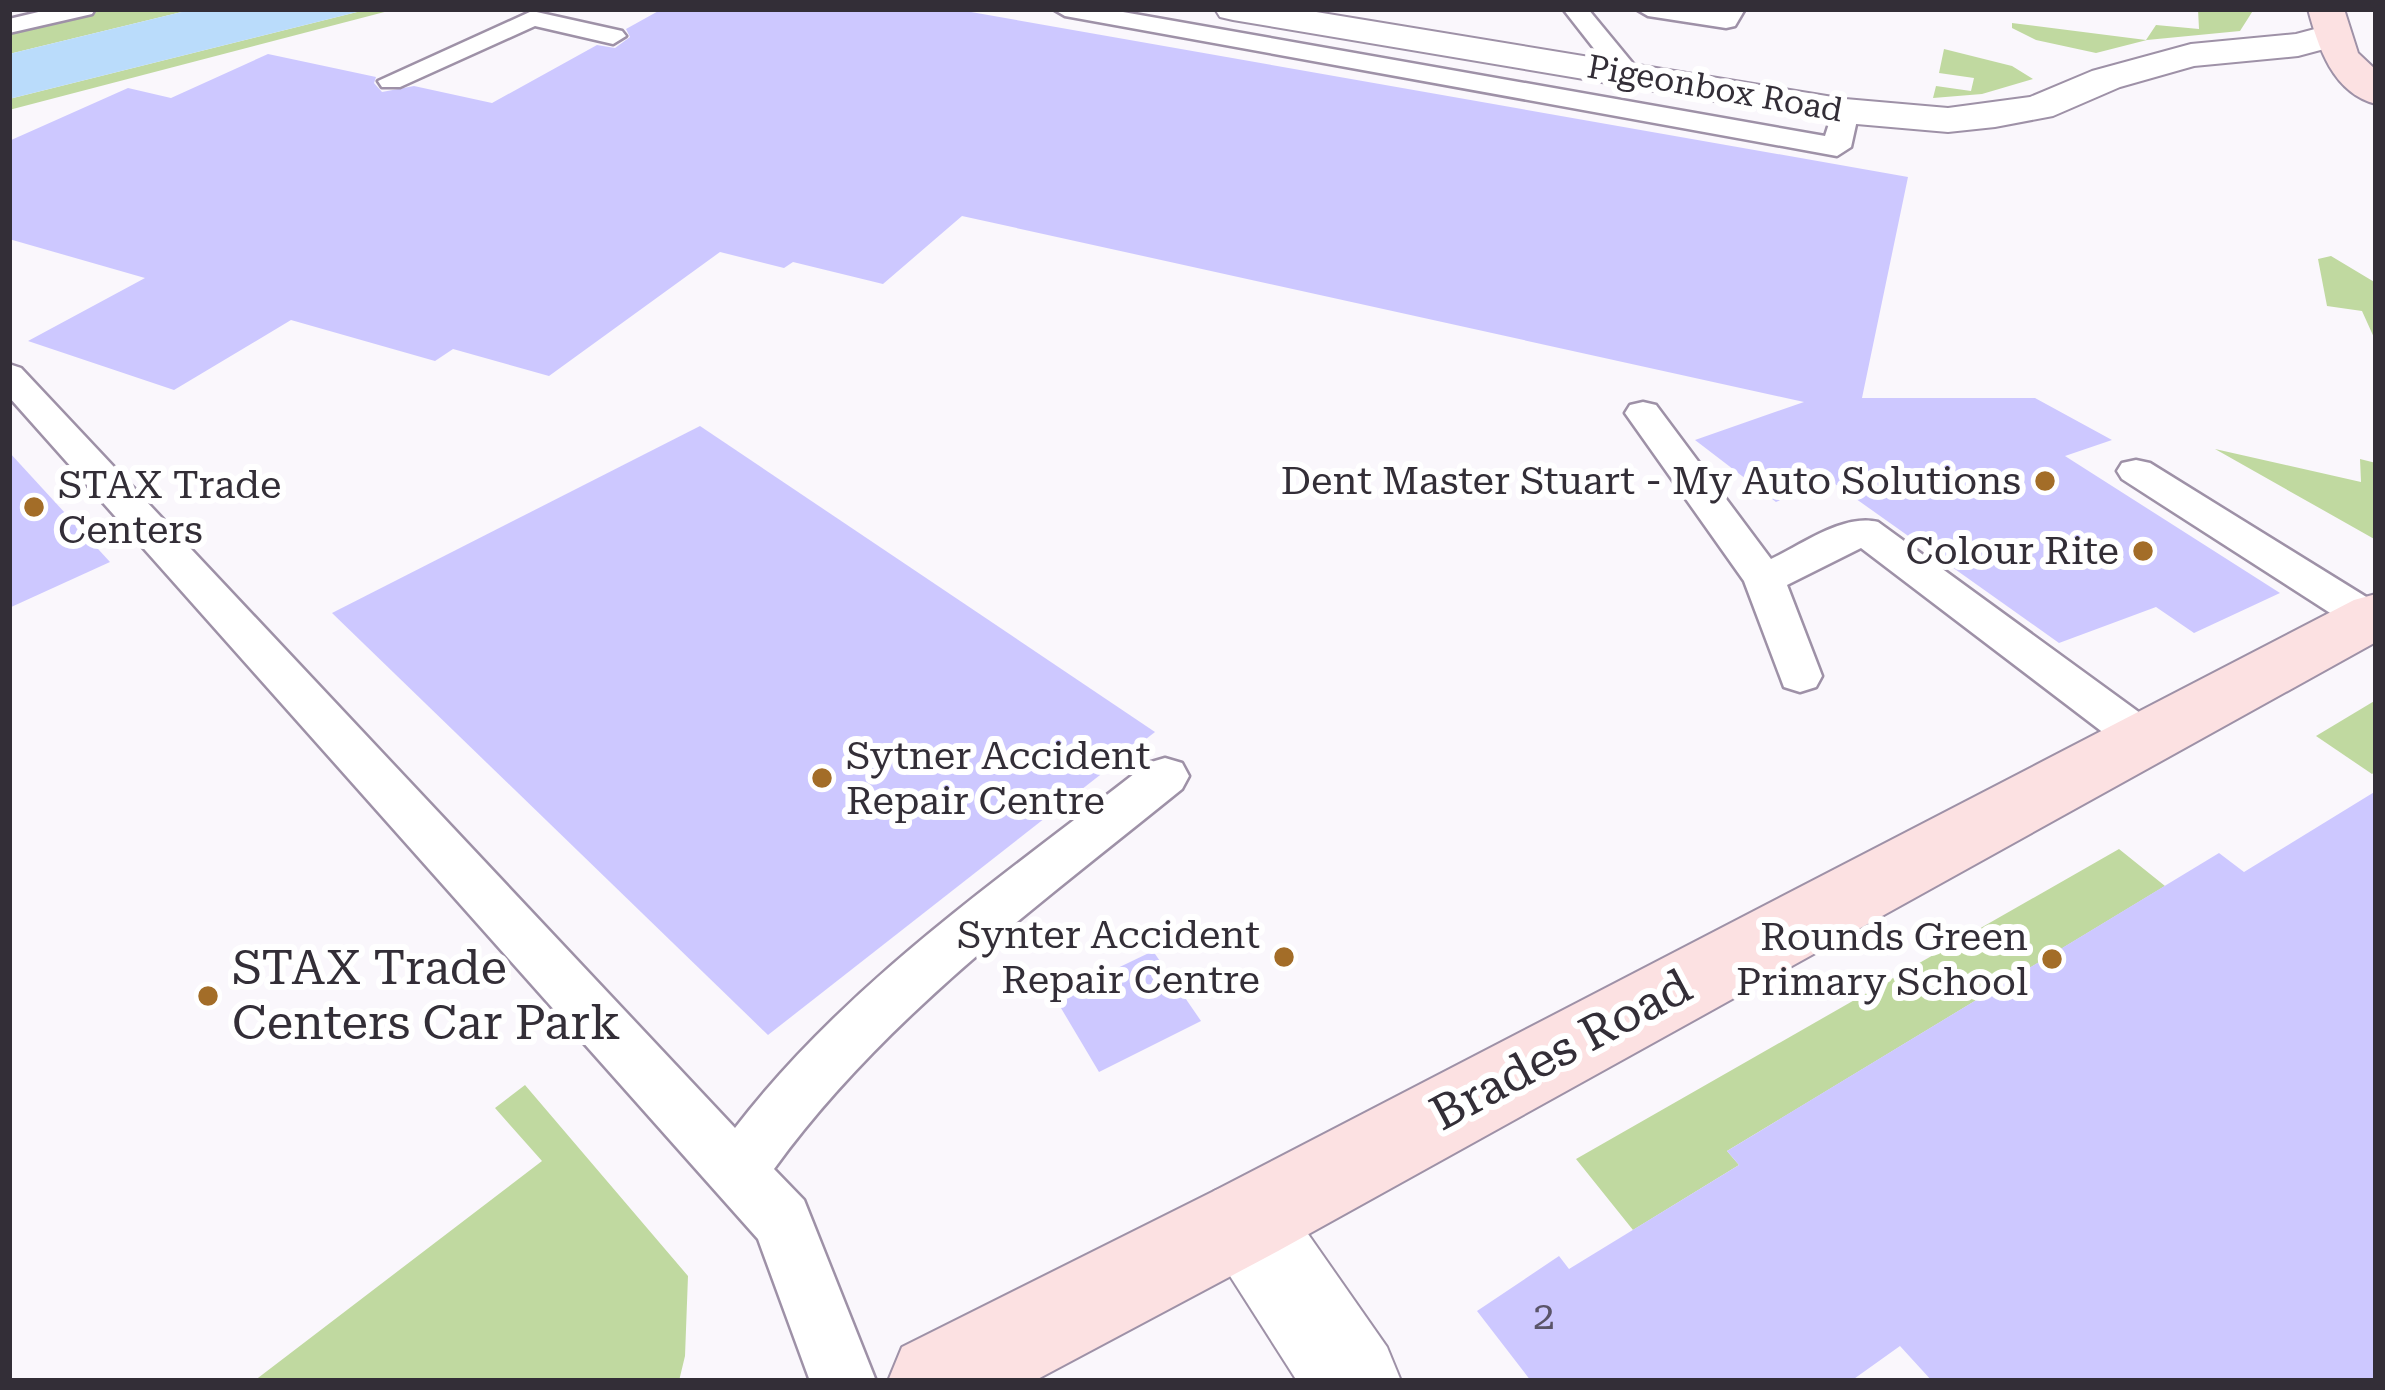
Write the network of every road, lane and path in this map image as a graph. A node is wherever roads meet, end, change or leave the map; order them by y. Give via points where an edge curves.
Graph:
1 (82, 9) edge
2 (1065, 9) edge
3 (1233, 9) edge
4 (1575, 9) edge
5 (1648, 9) edge
6 (1733, 9) edge
7 (543, 13) edge
8 (2328, 22) edge
9 (9, 26) edge
10 (613, 36) dead end
11 (2191, 55) junction
12 (1627, 72) junction
13 (391, 80) dead end
14 (2375, 92) edge
15 (1845, 111) junction
16 (9, 375) edge
17 (1643, 412) dead end
18 (2135, 470) dead end
19 (1764, 579) junction
20 (2373, 617) edge
21 (1800, 676) dead end
22 (2146, 741) junction
23 (1166, 776) dead end
24 (737, 1172) junction
25 (1246, 1220) junction
26 (843, 1381) edge
27 (936, 1381) edge
28 (1353, 1381) edge

1 - 9 lane
2 - 15 lane via 1837,147
3 - 12 street, Pigeonbox Road
4 - 12 lane
5 - 6 lane via 1726,21
7 - 10 lane
7 - 13 lane
8 - 11 street, Pigeonbox Road via 2298,45
8 - 14 street via 2340,58
11 - 14 street, Pigeonbox Road
11 - 15 street, Pigeonbox Road via 2017,112 1948,120
12 - 15 street, Pigeonbox Road
16 - 24 lane
17 - 19 lane
18 - 20 lane
19 - 21 lane
19 - 22 lane via 1864,531
20 - 22 street, Brades Road
22 - 25 street, Brades Road
23 - 24 lane via 889,998 774,1117
24 - 26 lane via 782,1221
25 - 27 street, Brades Road
25 - 28 street

